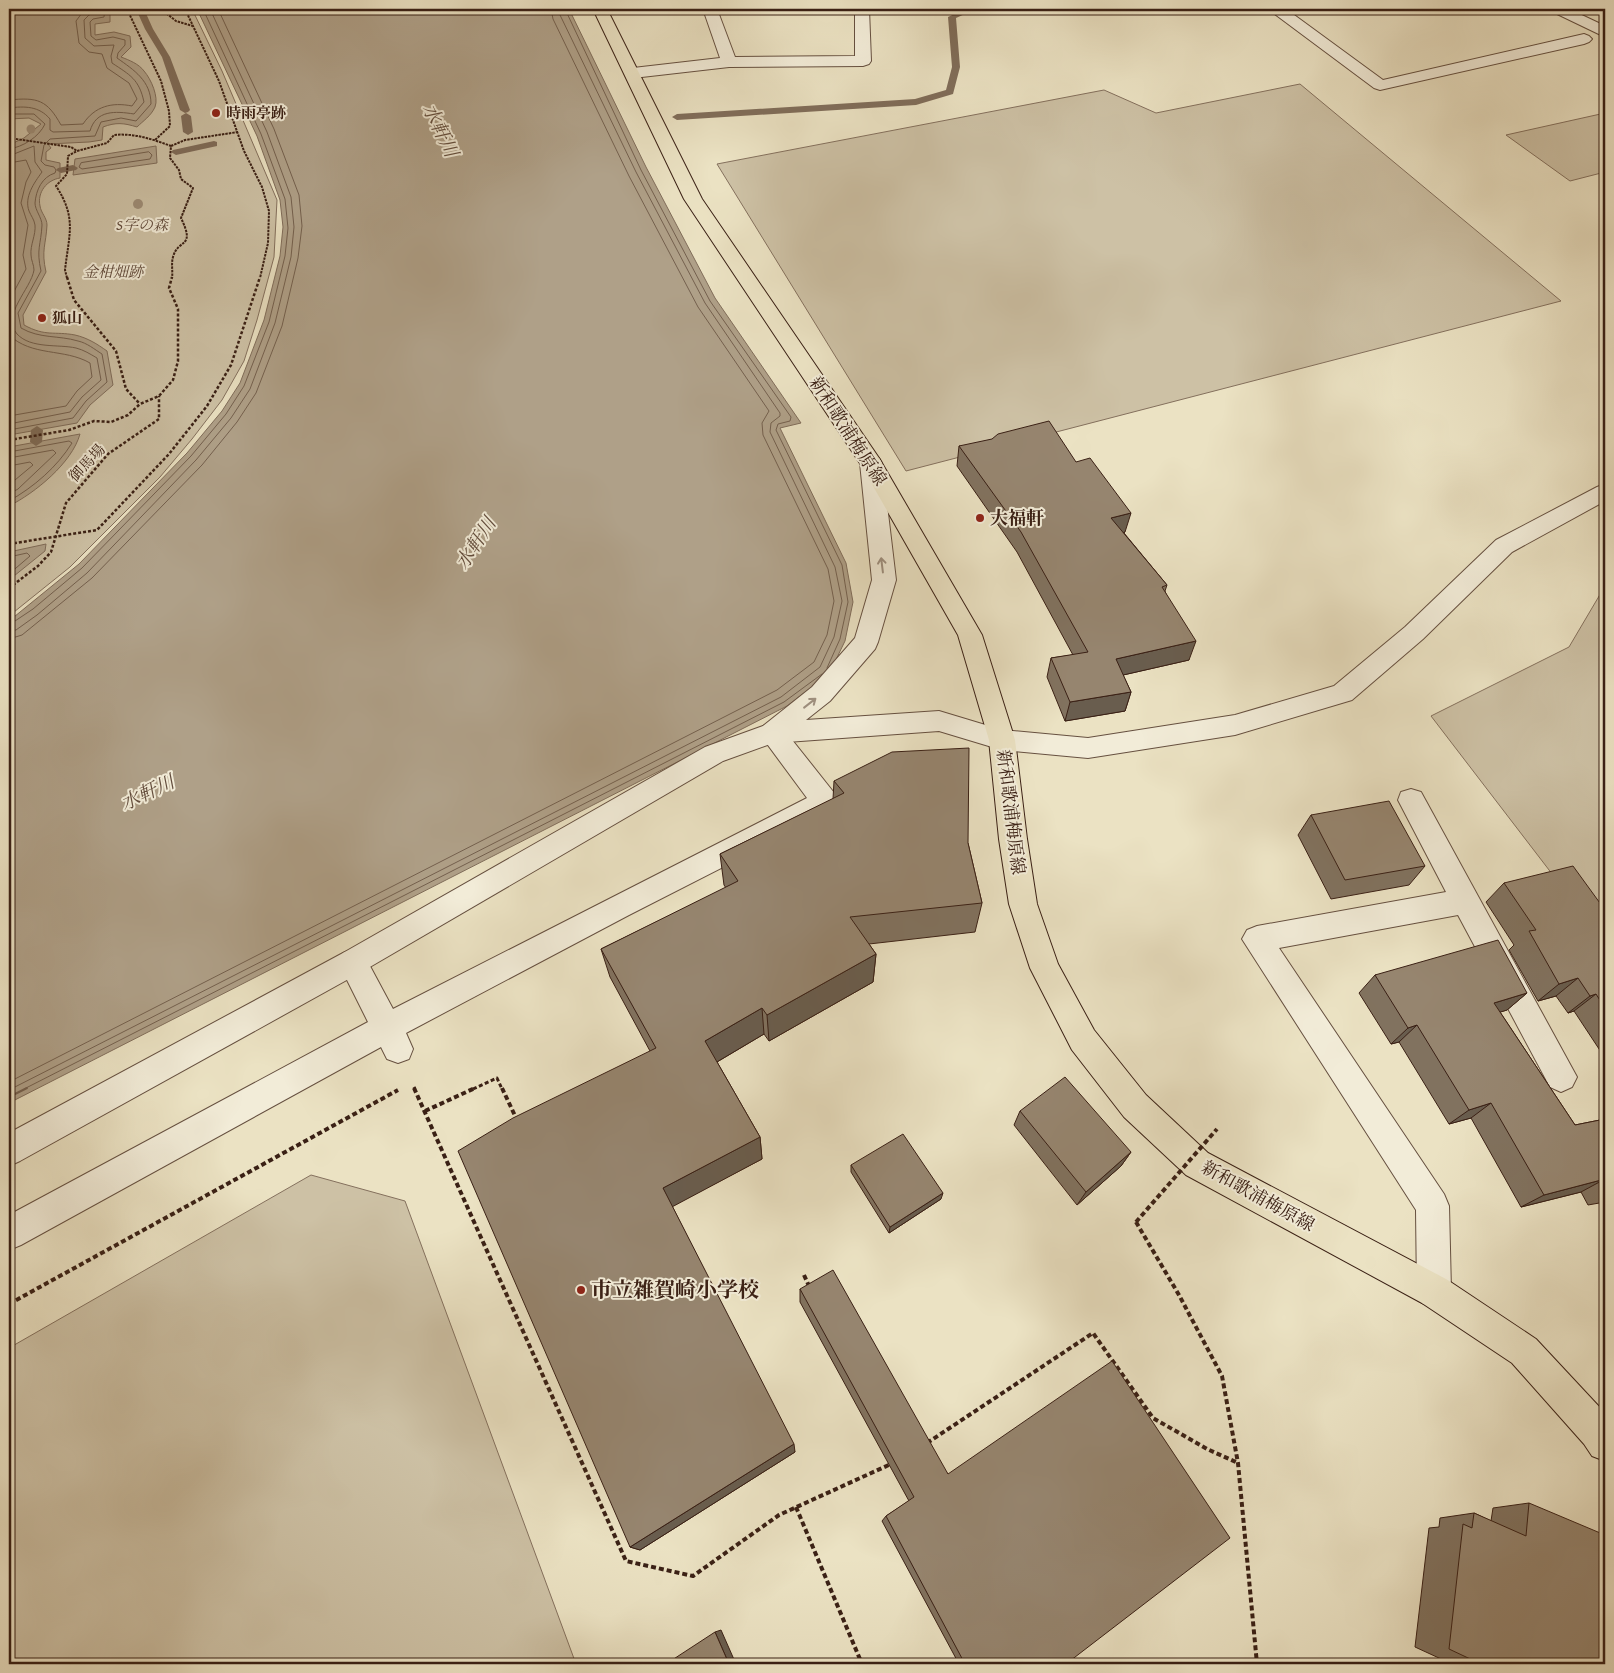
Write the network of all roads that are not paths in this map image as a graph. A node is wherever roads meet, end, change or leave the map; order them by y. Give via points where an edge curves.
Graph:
1 (600, 9) edge
2 (710, 9) edge
3 (862, 9) edge
4 (1277, 9) edge
5 (1558, 9) edge
6 (1605, 32) edge
7 (1584, 39) dead end
8 (729, 62) junction
9 (633, 73) junction
10 (871, 463) junction
11 (1605, 492) edge
12 (772, 733) junction
13 (1002, 740) junction
14 (1411, 800) dead end
15 (1465, 901) junction
16 (353, 962) junction
17 (392, 1038) junction
18 (1561, 1077) dead end
19 (9, 1150) edge
20 (9, 1233) edge
21 (1434, 1291) junction
22 (1605, 1443) edge

1 - 9 main road, 新和歌浦梅原線
2 - 8 street
3 - 8 street via 862,61
4 - 7 street via 1380,85
5 - 6 street
8 - 9 street
9 - 10 main road, 新和歌浦梅原線 via 693,198
12 -> 10 street via 821,694 866,642 884,580
10 - 13 main road, 新和歌浦梅原線 via 970,635
11 - 13 street via 1504,546 1414,633 1344,693 1235,725 1088,748
12 - 13 street via 938,721
12 - 16 street via 714,754
12 - 17 street via 825,802 723,853
13 - 21 main road, 新和歌浦梅原線 via 1023,904 1044,968 1089,1047 1135,1106 1198,1164
14 - 15 street
15 - 18 street
15 - 21 street via 1257,939 1432,1206
16 - 17 street
16 - 19 street
17 - 20 street via 187,1134
21 - 22 main road, 新和歌浦梅原線 via 1524,1351

